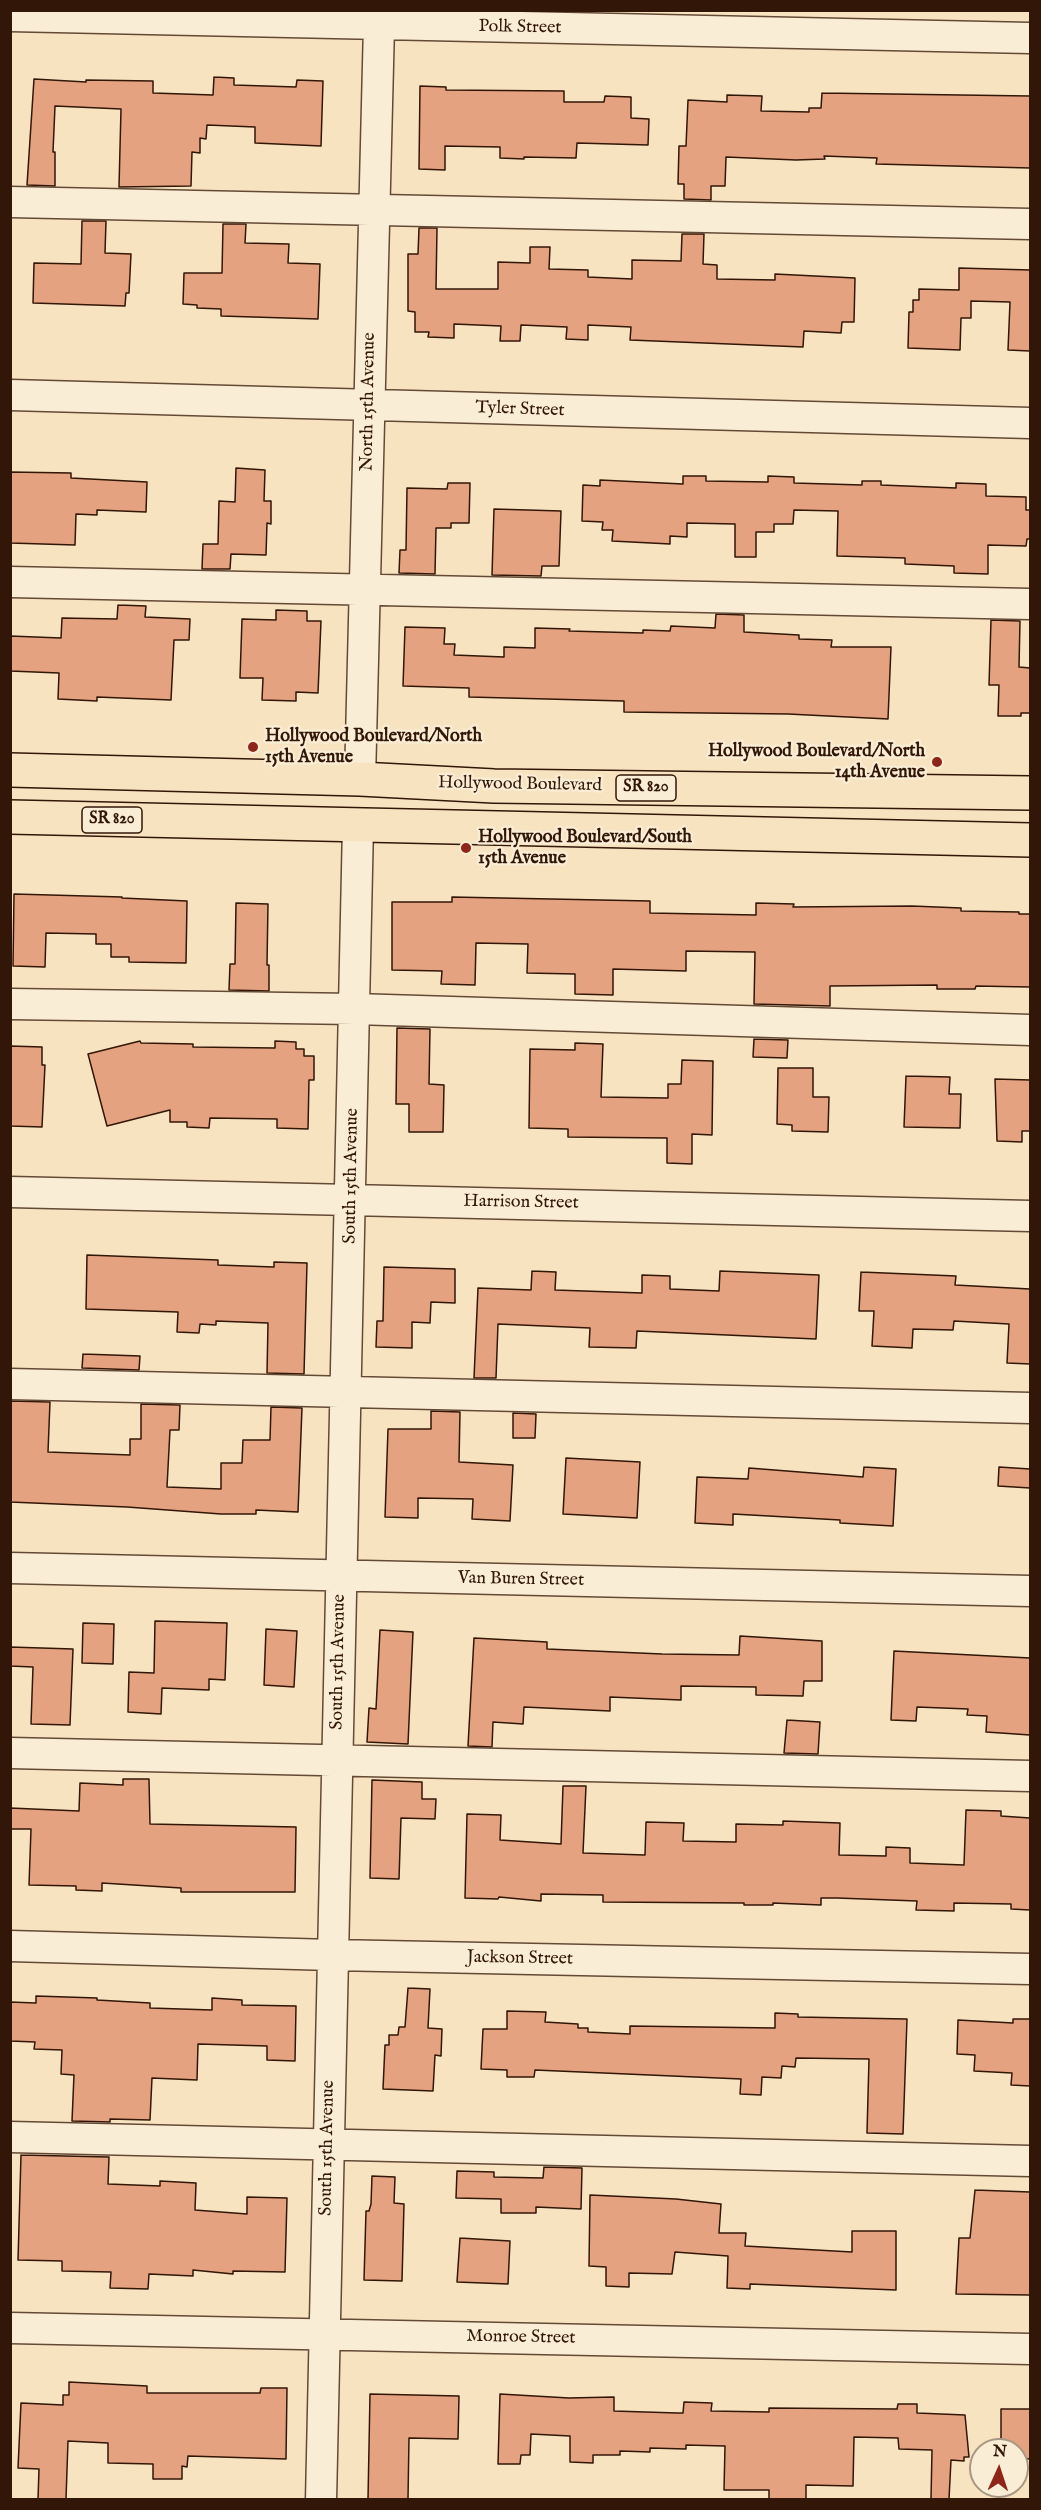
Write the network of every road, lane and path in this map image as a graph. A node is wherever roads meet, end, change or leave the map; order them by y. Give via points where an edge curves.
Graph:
1 (10, 16) edge
2 (379, 25) junction
3 (1030, 38) edge
4 (10, 202) edge
5 (374, 210) junction
6 (1030, 224) edge
7 (10, 395) edge
8 (368, 405) junction
9 (1030, 423) edge
10 (10, 582) edge
11 (364, 590) junction
12 (1030, 604) edge
13 (10, 770) edge
14 (360, 779) junction
15 (494, 786) junction
16 (1030, 793) edge
17 (10, 817) edge
18 (214, 822) junction
19 (358, 825) junction
20 (1030, 840) edge
21 (10, 1004) edge
22 (355, 1009) junction
23 (1030, 1030) edge
24 (10, 1192) edge
25 (352, 1198) junction
26 (1030, 1216) edge
27 (10, 1384) edge
28 (346, 1392) junction
29 (1030, 1408) edge
30 (10, 1568) edge
31 (341, 1575) junction
32 (1030, 1591) edge
33 (10, 1754) edge
34 (336, 1760) junction
35 (1030, 1776) edge
36 (10, 1946) edge
37 (332, 1955) junction
38 (1030, 1969) edge
39 (10, 2137) edge
40 (328, 2145) junction
41 (1030, 2161) edge
42 (10, 2328) edge
43 (324, 2334) junction
44 (1030, 2349) edge
45 (321, 2499) edge

1 - 2 street, Polk Street
2 - 3 street, Polk Street
2 - 5 street, North 15th Avenue
4 - 5 street
5 - 6 street
5 - 8 street, North 15th Avenue
7 - 8 street, Tyler Street
8 - 9 street, Tyler Street
8 - 11 street, North 15th Avenue
10 - 11 street
11 - 12 street
11 - 14 street, North 15th Avenue
13 - 14 main road, Hollywood Boulevard / SR 820
14 - 15 main road, Hollywood Boulevard / SR 820
14 - 18 main road via 325,796
15 - 16 main road, Hollywood Boulevard / SR 820
15 - 19 main road via 398,806
17 - 18 main road, SR 820
18 - 19 main road, SR 820
19 - 20 main road, SR 820
19 - 22 street, South 15th Avenue
21 - 22 street
22 - 23 street
22 - 25 street, South 15th Avenue
24 - 25 street, Harrison Street
25 - 26 street, Harrison Street
25 - 28 street, South 15th Avenue
27 - 28 street
28 - 29 street
28 - 31 street, South 15th Avenue
30 - 31 street, Van Buren Street
31 - 32 street, Van Buren Street
31 - 34 street, South 15th Avenue
33 - 34 street
34 - 35 street
34 - 37 street, South 15th Avenue
36 - 37 street, Jackson Street
37 - 38 street, Jackson Street
37 - 40 street, South 15th Avenue
39 - 40 street
40 - 41 street
40 - 43 street, South 15th Avenue
42 - 43 street, Monroe Street
43 - 44 street, Monroe Street
43 - 45 street, South 15th Avenue

